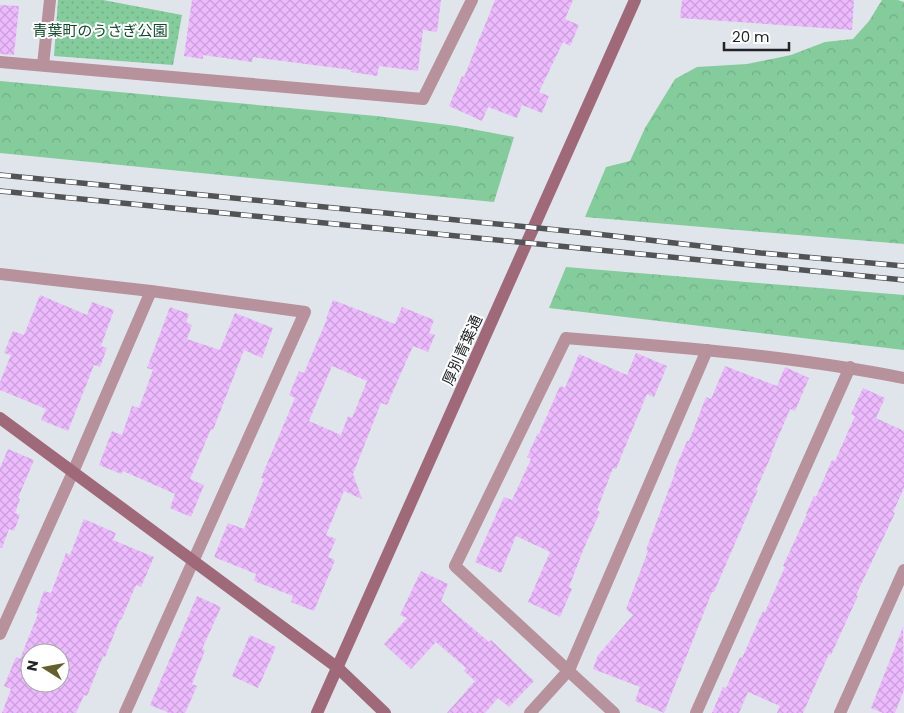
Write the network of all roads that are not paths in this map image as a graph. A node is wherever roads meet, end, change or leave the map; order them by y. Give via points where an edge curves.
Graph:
1 (50, 0) edge
2 (472, 0) edge
3 (635, 0) edge
4 (0, 62) edge
5 (43, 64) junction
6 (0, 274) edge
7 (151, 291) junction
8 (707, 350) junction
9 (850, 367) junction
10 (904, 378) edge
11 (0, 418) edge
12 (73, 472) junction
13 (194, 563) junction
14 (904, 570) edge
15 (0, 634) edge
16 (338, 668) junction
17 (569, 670) junction
18 (125, 713) edge
19 (317, 713) edge
20 (385, 713) edge
21 (530, 713) edge
22 (614, 713) edge
23 (696, 713) edge
24 (840, 713) edge

1 - 5 street
2 - 5 street via 423,99
3 - 16 street, 厚別青葉通
4 - 5 street
6 - 7 street
7 - 12 street
7 - 13 street via 305,312
8 - 9 street
8 - 17 street
8 - 17 street via 566,338 455,566
9 - 10 street
9 - 23 street
11 - 12 street
12 - 13 street
12 - 15 street
13 - 16 street
13 - 18 street
14 - 24 street
16 - 19 street, 厚別青葉通
16 - 20 street
17 - 21 street
17 - 22 street

